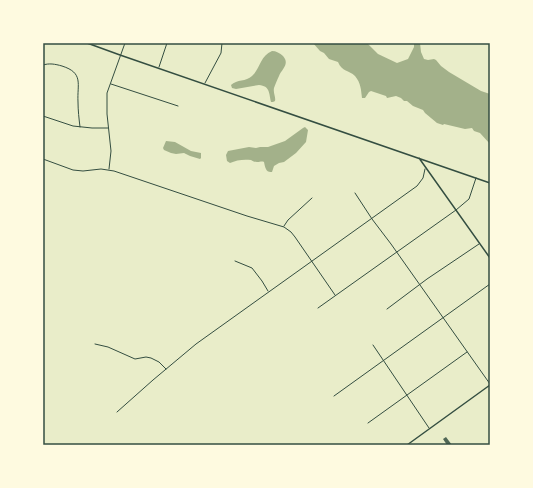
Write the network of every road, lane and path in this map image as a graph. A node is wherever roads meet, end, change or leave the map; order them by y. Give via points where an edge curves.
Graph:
1 (87, 43) edge
2 (124, 43) edge
3 (167, 43) edge
4 (222, 43) edge
5 (120, 55) junction
6 (43, 65) edge
7 (158, 68) junction
8 (111, 84) junction
9 (204, 84) junction
10 (178, 106) dead end
11 (43, 116) edge
12 (80, 127) junction
13 (109, 128) junction
14 (419, 158) junction
15 (43, 159) edge
16 (426, 168) junction
17 (109, 170) junction
18 (476, 178) junction
19 (490, 183) edge
20 (355, 193) dead end
21 (312, 198) dead end
22 (456, 210) junction
23 (372, 218) junction
24 (284, 227) junction
25 (480, 244) junction
26 (397, 252) junction
27 (490, 258) edge
28 (235, 260) dead end
29 (312, 261) junction
30 (420, 284) junction
31 (490, 284) edge
32 (268, 292) junction
33 (335, 295) junction
34 (318, 308) dead end
35 (387, 309) dead end
36 (443, 318) junction
37 (95, 344) dead end
38 (373, 345) dead end
39 (467, 351) junction
40 (384, 361) junction
41 (166, 369) junction
42 (490, 385) edge
43 (406, 395) junction
44 (334, 396) dead end
45 (117, 412) dead end
46 (368, 423) dead end
47 (429, 429) junction
48 (406, 445) edge

1 - 5 street
2 - 5 street
3 - 7 street
4 - 9 street via 221,53
5 - 7 street
5 - 8 street
6 - 12 street via 53,64 75,74 79,84 77,101
7 - 9 street
8 - 10 street
8 - 13 street via 107,93
9 - 14 street
11 - 12 street
12 - 13 street
13 - 17 street
14 - 16 street
14 - 18 street
15 - 17 street via 78,171
16 - 22 street
16 - 23 street via 417,186
17 - 24 street
18 - 19 street
18 - 22 street via 469,199
20 - 23 street
21 - 24 street
22 - 25 street
22 - 26 street
23 - 26 street
23 - 29 street
24 - 29 street via 291,232
25 - 27 street
25 - 30 street
26 - 30 street
26 - 33 street
28 - 32 street via 252,268
29 - 32 street
29 - 33 street
30 - 35 street
30 - 36 street
31 - 36 street
32 - 41 street
33 - 34 street
36 - 39 street
36 - 40 street
37 - 41 street via 135,359 151,358
38 - 40 street
39 - 42 street
39 - 43 street
40 - 43 street
40 - 44 street
41 - 45 street
42 - 47 street
43 - 46 street
43 - 47 street
47 - 48 street

